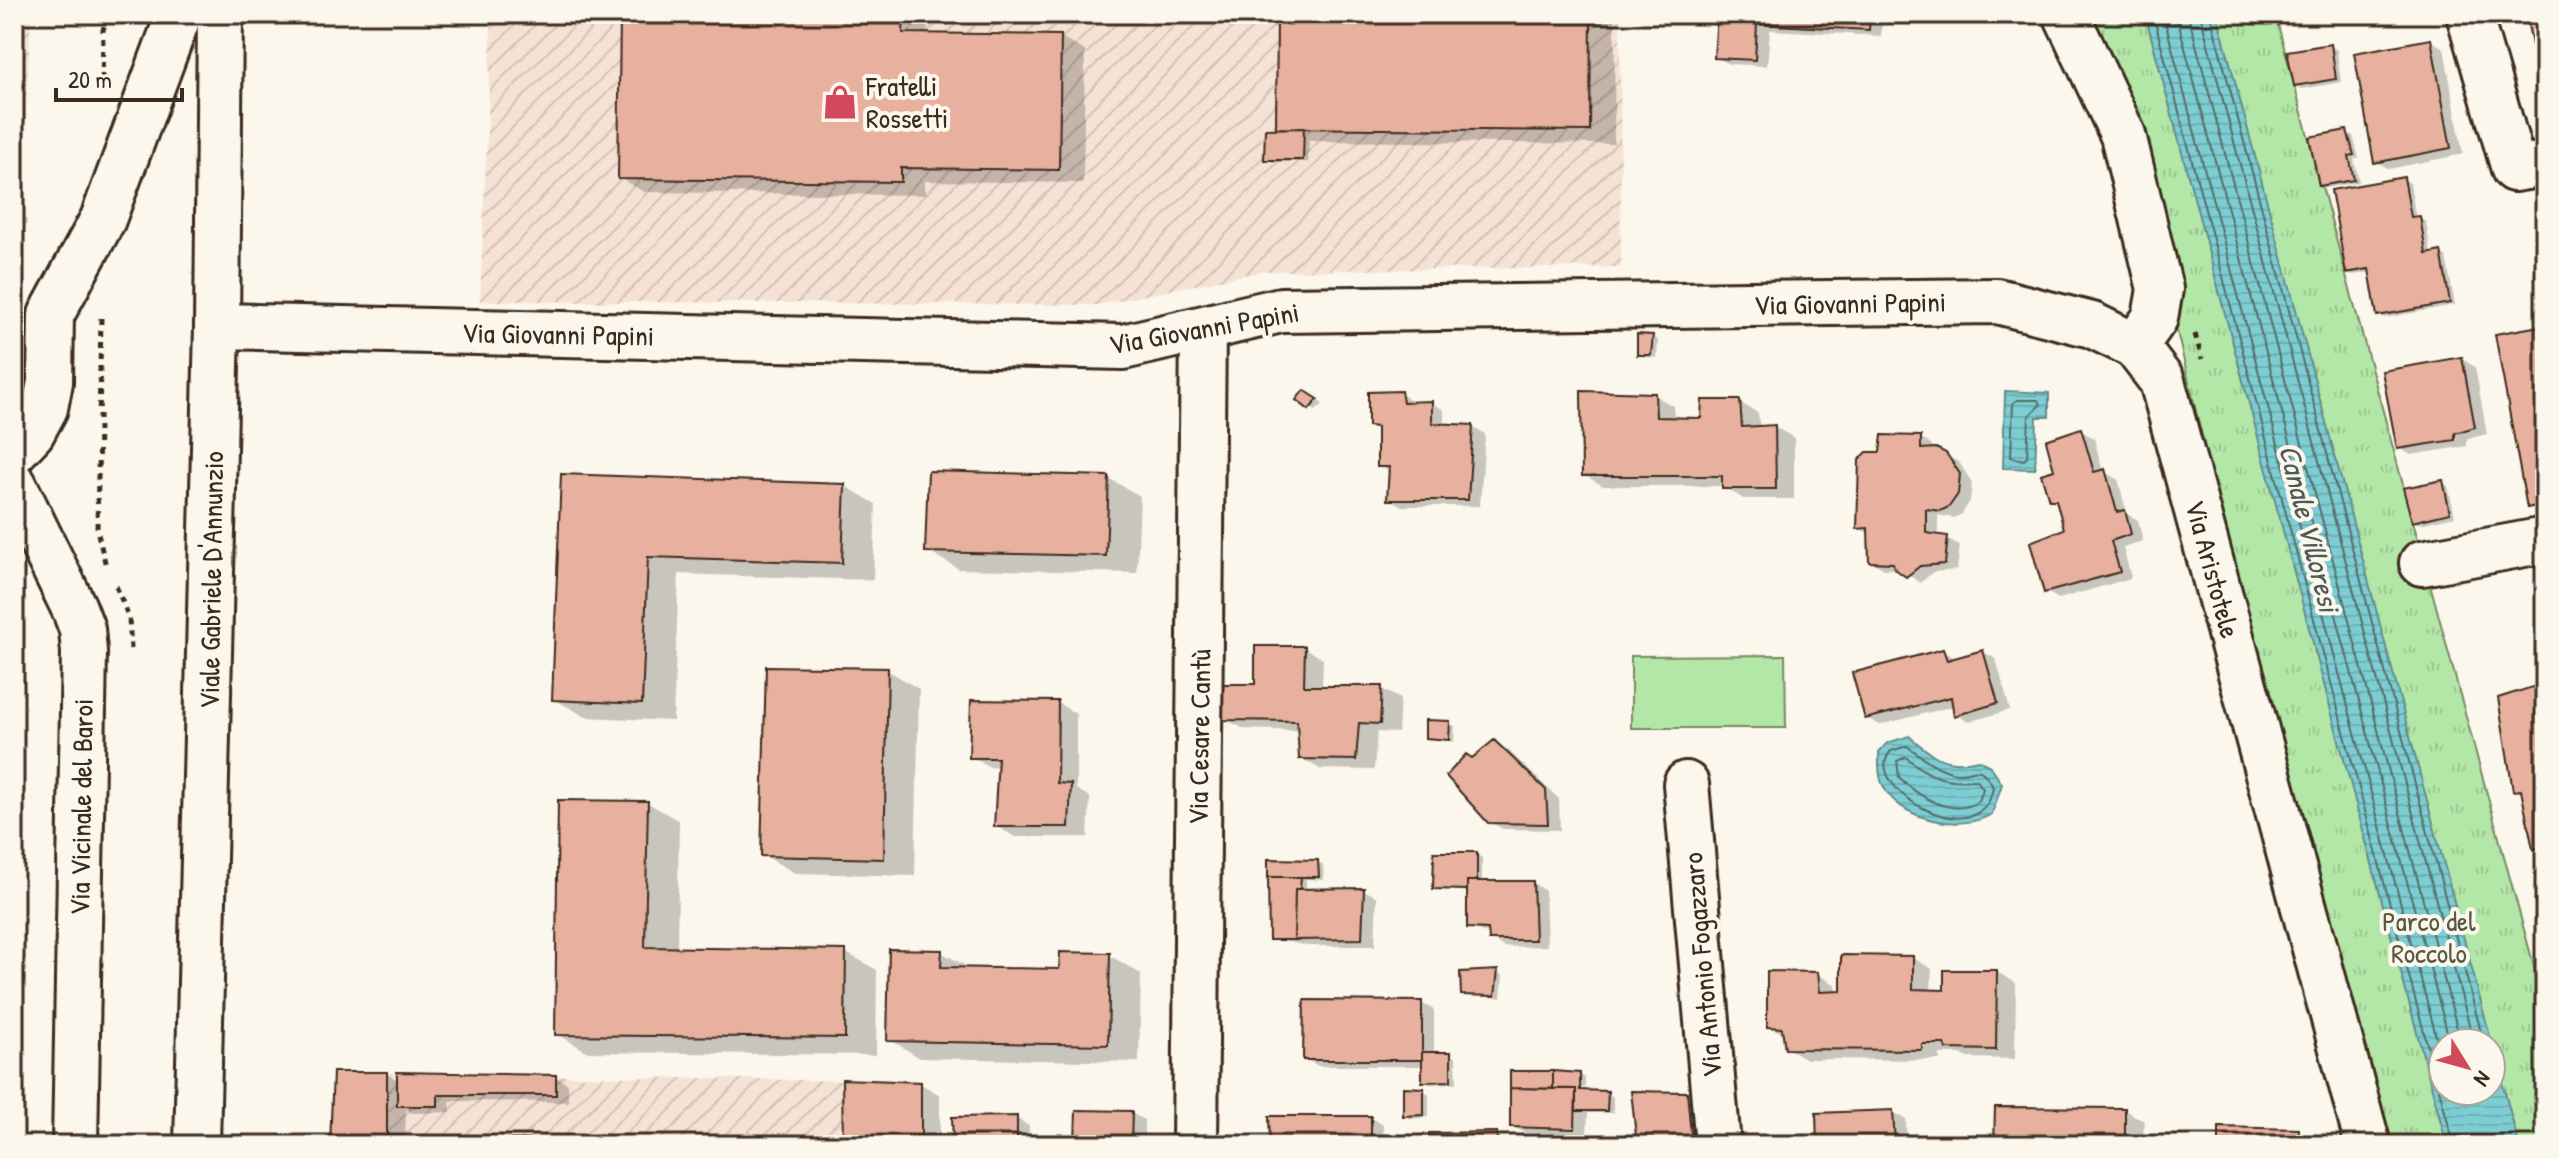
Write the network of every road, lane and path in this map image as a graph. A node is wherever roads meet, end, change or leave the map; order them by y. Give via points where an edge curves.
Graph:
1 (179, 14) edge
2 (220, 14) edge
3 (2066, 14) edge
4 (2469, 14) edge
5 (2530, 167) edge
6 (217, 326) junction
7 (1203, 329) junction
8 (2135, 346) junction
9 (14, 451) edge
10 (14, 485) edge
11 (2545, 540) edge
12 (2422, 563) dead end
13 (1686, 784) dead end
14 (75, 1145) edge
15 (197, 1145) edge
16 (1195, 1145) edge
17 (1718, 1145) edge
18 (2368, 1145) edge

1 - 9 street via 103,219 51,315 45,408
2 - 6 street, Viale Gabriele D'Annunzio
3 - 8 street via 2123,135 2160,289 2155,318
4 - 5 street
6 - 7 street, Via Giovanni Papini via 1123,347
6 - 15 street, Viale Gabriele D'Annunzio
7 - 8 street, Via Giovanni Papini via 1281,310 1997,301 2092,325
7 - 16 street, Via Cesare Cantù
8 - 18 street, Via Aristotele via 2162,381
10 - 14 street, Via Vicinale del Baroi via 74,608 84,652
11 - 12 street
13 - 17 street, Via Antonio Fogazzaro

